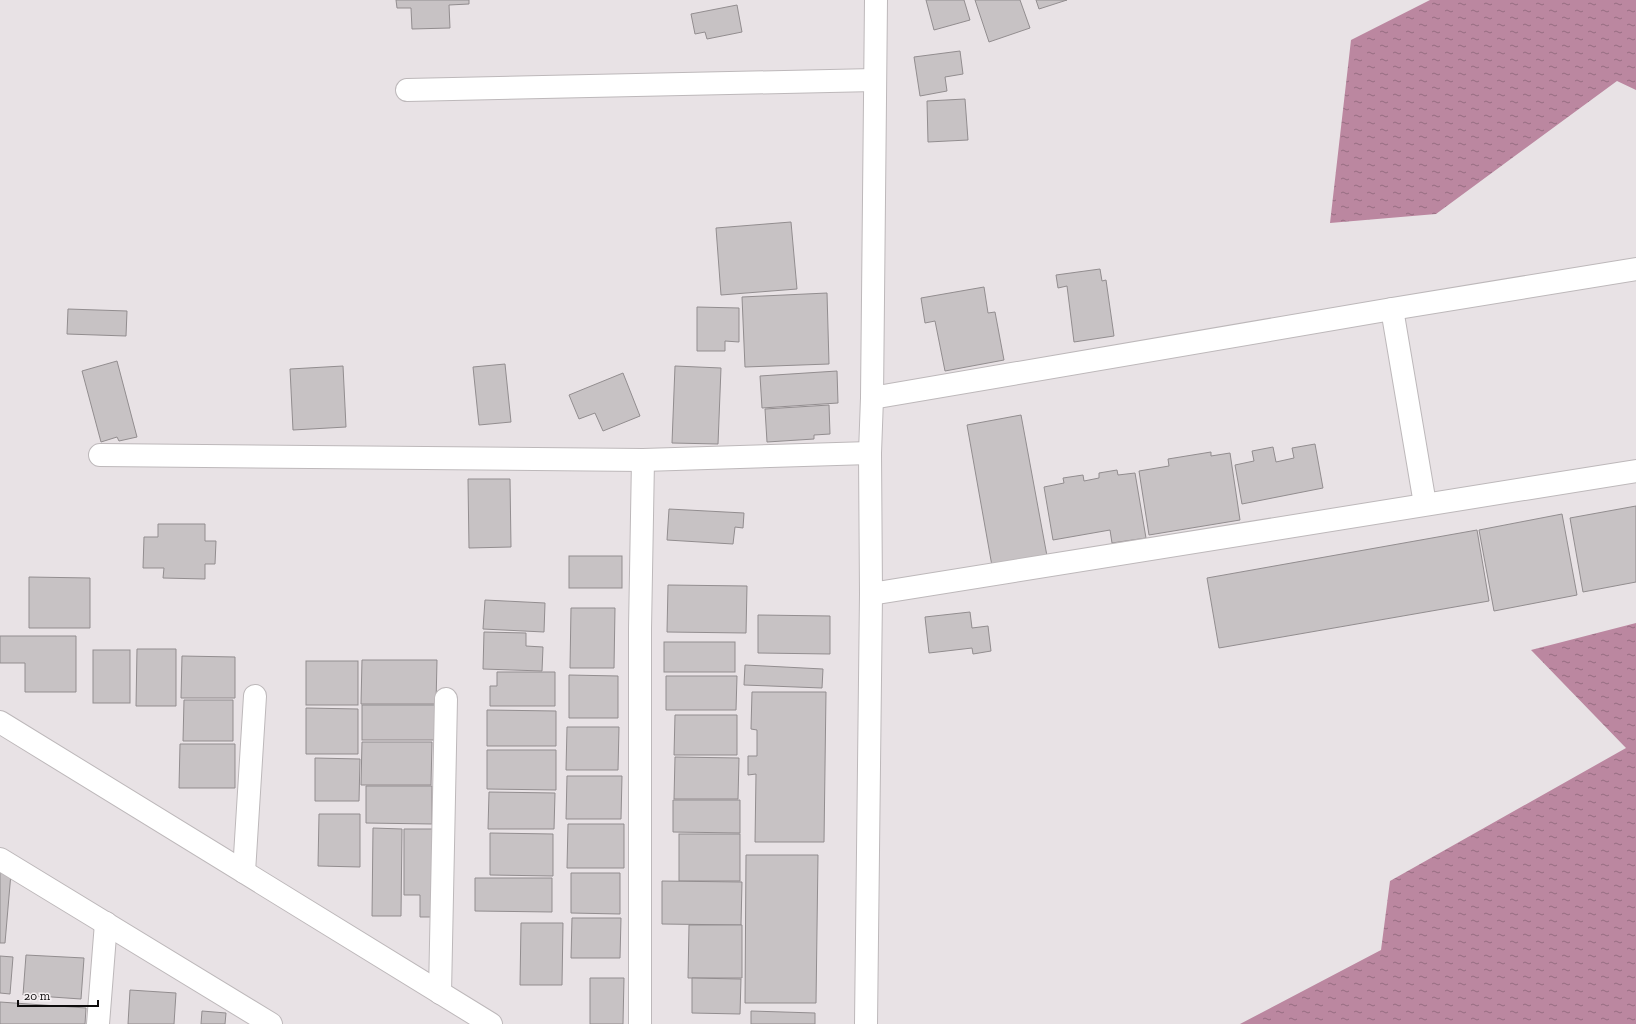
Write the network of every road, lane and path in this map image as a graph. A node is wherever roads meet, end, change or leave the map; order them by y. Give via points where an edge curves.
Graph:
1 (876, 0) edge
2 (876, 80) junction
3 (407, 90) dead end
4 (1636, 269) edge
5 (1392, 309) junction
6 (872, 398) junction
7 (870, 452) junction
8 (100, 455) dead end
9 (642, 460) junction
10 (1636, 471) edge
11 (1425, 504) junction
12 (870, 594) junction
13 (256, 696) dead end
14 (446, 699) dead end
15 (0, 722) edge
16 (0, 859) edge
17 (244, 872) junction
18 (106, 923) junction
19 (440, 993) junction
20 (98, 1024) edge
21 (271, 1024) edge
22 (491, 1024) edge
23 (640, 1024) edge
24 (866, 1024) edge

1 - 2 street
2 - 3 street
2 - 6 street
4 - 5 street
5 - 6 street
5 - 11 street
6 - 7 street
7 - 9 street
7 - 12 street
8 - 9 street
9 - 23 street
10 - 11 street
11 - 12 street
12 - 24 street
13 - 17 street
14 - 19 street
15 - 17 street
16 - 18 street
17 - 19 street
18 - 20 street
18 - 21 street
19 - 22 street

